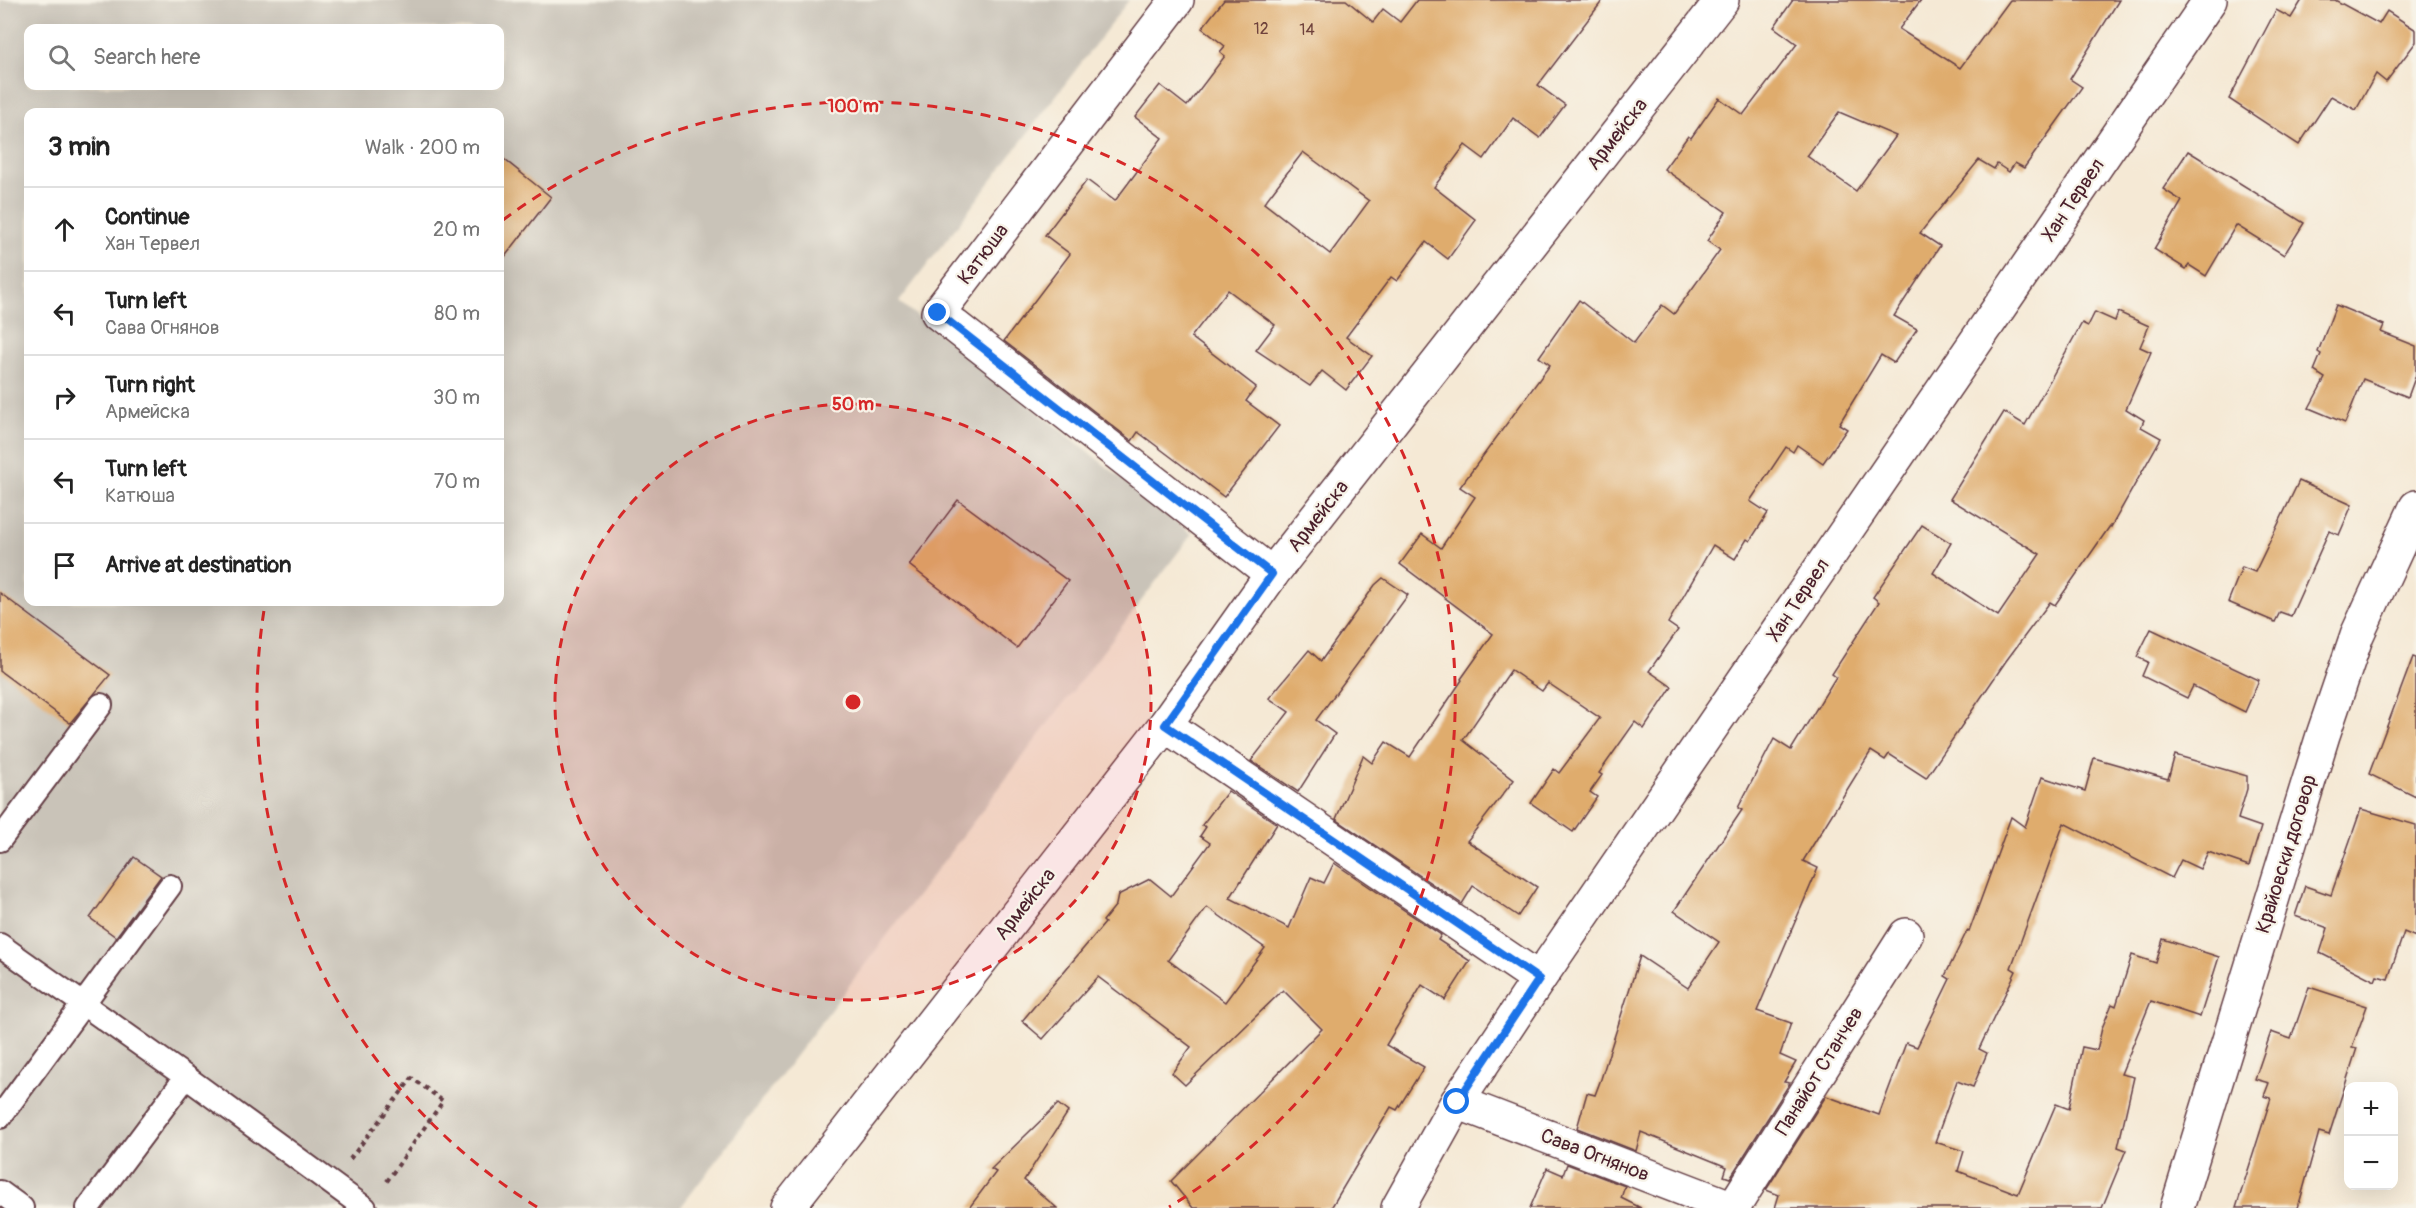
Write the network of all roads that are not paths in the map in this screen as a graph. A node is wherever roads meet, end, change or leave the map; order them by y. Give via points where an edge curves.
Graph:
1 (1178, 0) edge
2 (1722, 0) edge
3 (2210, 0) edge
4 (2416, 507) edge
5 (1272, 574) junction
6 (101, 705) dead end
7 (1165, 725) junction
8 (0, 840) edge
9 (170, 886) dead end
10 (1906, 935) dead end
11 (0, 945) edge
12 (1539, 979) junction
13 (83, 1004) junction
14 (186, 1077) junction
15 (1457, 1102) junction
16 (0, 1117) edge
17 (0, 1192) edge
18 (353, 1199) edge
19 (22, 1208) edge
20 (88, 1208) edge
21 (788, 1208) edge
22 (1398, 1208) edge
23 (1733, 1208) edge
24 (2177, 1208) edge

1 - 5 street, Катюша via 938,313
2 - 5 street, Армейска
3 - 12 street, Хан Тервел
4 - 24 street, Крайовски договор via 2357,635 2334,702
5 - 7 street, Армейска
6 - 8 lane
7 - 12 street
7 - 21 street, Армейска
9 - 13 lane
10 - 23 street, Панайот Станчев
11 - 13 lane
12 - 15 street, Хан Тервел
13 - 14 lane
13 - 16 lane
14 - 18 lane
14 - 20 lane
15 - 22 street, Хан Тервел
15 - 23 street, Сава Огнянов
17 - 19 lane

